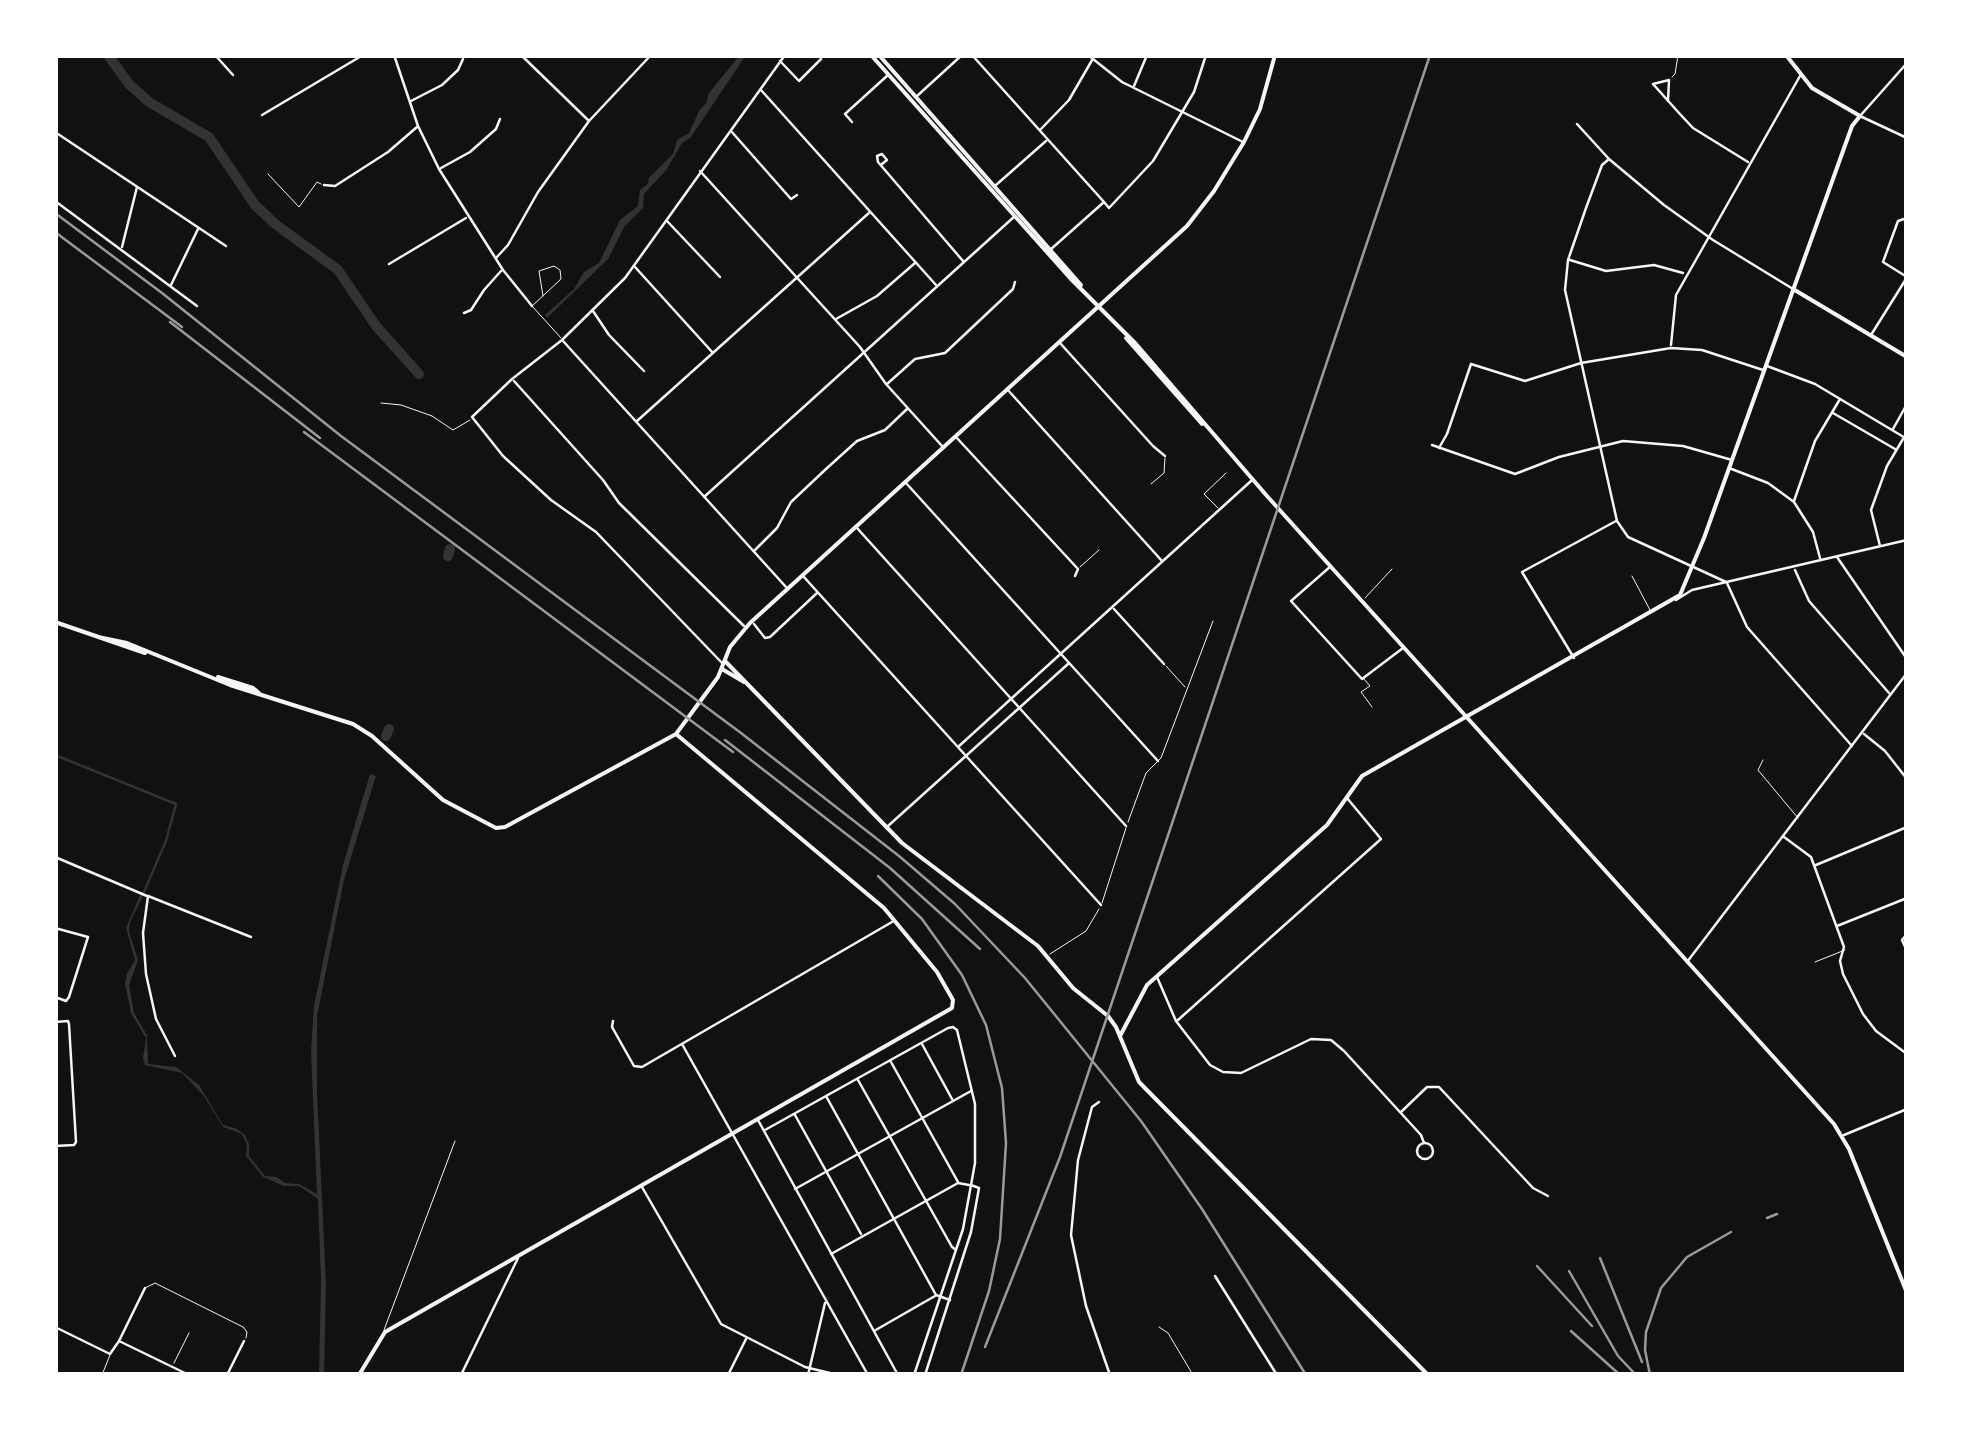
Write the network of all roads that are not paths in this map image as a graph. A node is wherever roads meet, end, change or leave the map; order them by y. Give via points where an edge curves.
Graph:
1 (215, 55) edge
2 (363, 55) edge
3 (394, 55) edge
4 (521, 55) edge
5 (650, 55) edge
6 (784, 55) edge
7 (962, 55) edge
8 (1088, 55) edge
9 (1147, 55) edge
10 (1206, 55) edge
11 (1274, 55) edge
12 (1678, 55) edge
13 (1786, 55) edge
14 (875, 56) edge
15 (975, 56) edge
16 (1094, 57) edge
17 (463, 59) dead end
18 (821, 59) dead end
19 (780, 60) junction
20 (1907, 63) edge
21 (891, 73) junction
22 (233, 75) dead end
23 (1801, 76) junction
24 (1670, 80) junction
25 (760, 88) junction
26 (1133, 88) junction
27 (914, 98) junction
28 (1668, 101) junction
29 (409, 102) junction
30 (1184, 112) junction
31 (262, 115) dead end
32 (1860, 116) junction
33 (500, 119) dead end
34 (589, 121) junction
35 (852, 122) dead end
36 (1578, 124) dead end
37 (418, 126) junction
38 (730, 130) junction
39 (1039, 131) junction
40 (56, 134) edge
41 (1907, 138) edge
42 (1047, 140) junction
43 (1244, 142) junction
44 (1609, 159) junction
45 (1749, 162) junction
46 (882, 164) dead end
47 (440, 170) junction
48 (700, 172) junction
49 (268, 174) dead end
50 (324, 185) joint
51 (138, 186) junction
52 (993, 188) junction
53 (797, 195) dead end
54 (55, 201) edge
55 (1104, 202) junction
56 (870, 212) junction
57 (1017, 214) junction
58 (467, 218) junction
59 (1907, 218) edge
60 (666, 220) junction
61 (199, 228) junction
62 (1708, 236) junction
63 (226, 246) dead end
64 (121, 249) junction
65 (1049, 251) junction
66 (495, 258) junction
67 (1568, 260) junction
68 (916, 262) junction
69 (964, 262) junction
70 (388, 264) dead end
71 (634, 266) junction
72 (502, 270) junction
73 (1686, 274) junction
74 (720, 277) dead end
75 (1907, 277) edge
76 (796, 279) junction
77 (1015, 282) dead end
78 (171, 286) junction
79 (937, 286) junction
80 (1793, 289) junction
81 (542, 296) junction
82 (198, 306) dead end
83 (532, 306) junction
84 (1098, 306) junction
85 (592, 310) junction
86 (464, 313) dead end
87 (834, 320) junction
88 (1871, 335) junction
89 (562, 340) junction
90 (1059, 342) junction
91 (1670, 348) junction
92 (864, 352) junction
93 (713, 353) junction
94 (1907, 357) edge
95 (1580, 363) junction
96 (1765, 368) junction
97 (644, 370) dead end
98 (514, 381) dead end
99 (886, 384) junction
100 (1007, 390) junction
101 (1840, 398) junction
102 (381, 403) dead end
103 (1907, 404) edge
104 (908, 408) junction
105 (1832, 412) junction
106 (471, 419) junction
107 (637, 421) junction
108 (1892, 430) junction
109 (955, 436) junction
110 (1905, 438) edge
111 (1432, 445) dead end
112 (1600, 446) junction
113 (943, 448) junction
114 (1438, 448) junction
115 (1896, 450) junction
116 (1165, 456) joint
117 (1732, 460) junction
118 (1730, 468) junction
119 (1226, 474) dead end
120 (1252, 480) junction
121 (905, 482) junction
122 (1151, 484) dead end
123 (704, 497) junction
124 (1794, 502) junction
125 (1220, 510) junction
126 (1618, 520) junction
127 (856, 527) junction
128 (1907, 540) edge
129 (1880, 546) junction
130 (1099, 550) dead end
131 (754, 551) junction
132 (1836, 556) junction
133 (1821, 560) junction
134 (1164, 562) junction
135 (1330, 566) junction
136 (1693, 566) junction
137 (1794, 567) junction
138 (1078, 569) junction
139 (1392, 570) dead end
140 (802, 575) junction
141 (1075, 576) dead end
142 (1632, 576) dead end
143 (1726, 582) junction
144 (787, 588) junction
145 (818, 592) junction
146 (1362, 600) junction
147 (1676, 600) junction
148 (1113, 608) junction
149 (1652, 613) junction
150 (1213, 621) dead end
151 (55, 622) edge
152 (751, 622) junction
153 (746, 627) junction
154 (1404, 647) junction
155 (1061, 654) junction
156 (1574, 658) junction
157 (1907, 659) edge
158 (1070, 663) junction
159 (1164, 664) joint
160 (724, 665) junction
161 (1907, 673) edge
162 (1364, 679) junction
163 (1188, 690) junction
164 (1890, 694) junction
165 (1011, 699) junction
166 (1372, 707) dead end
167 (1020, 708) junction
168 (1467, 718) junction
169 (1862, 732) junction
170 (676, 734) junction
171 (1852, 746) junction
172 (958, 747) junction
173 (967, 756) junction
174 (1763, 760) dead end
175 (1158, 761) junction
176 (1907, 780) edge
177 (1347, 798) junction
178 (1798, 818) junction
179 (1126, 826) junction
180 (1907, 827) edge
181 (886, 828) junction
182 (1784, 837) junction
183 (55, 857) edge
184 (1814, 865) junction
185 (148, 896) junction
186 (1907, 898) edge
187 (1101, 905) junction
188 (895, 920) junction
189 (1836, 927) junction
190 (55, 928) edge
191 (1907, 934) edge
192 (251, 936) dead end
193 (1844, 950) junction
194 (1907, 952) edge
195 (1048, 956) junction
196 (1688, 962) junction
197 (1815, 962) dead end
198 (1156, 976) junction
199 (55, 997) edge
200 (1110, 1017) junction
201 (1128, 1018) junction
202 (613, 1021) dead end
203 (1176, 1021) junction
204 (55, 1022) edge
205 (1120, 1036) junction
206 (921, 1043) junction
207 (682, 1044) junction
208 (1907, 1054) edge
209 (175, 1056) dead end
210 (890, 1060) junction
211 (858, 1078) junction
212 (973, 1090) junction
213 (826, 1096) junction
214 (954, 1101) junction
215 (1099, 1102) dead end
216 (1907, 1109) edge
217 (794, 1113) junction
218 (1400, 1113) junction
219 (922, 1118) junction
220 (758, 1120) junction
221 (765, 1130) junction
222 (732, 1134) junction
223 (890, 1136) junction
224 (1843, 1136) junction
225 (455, 1141) dead end
226 (1424, 1143) dead end
227 (55, 1146) edge
228 (858, 1154) junction
229 (826, 1171) junction
230 (958, 1184) junction
231 (971, 1185) junction
232 (641, 1186) junction
233 (795, 1189) junction
234 (1548, 1196) dead end
235 (926, 1201) junction
236 (894, 1219) junction
237 (862, 1236) junction
238 (956, 1250) junction
239 (831, 1254) junction
240 (518, 1256) junction
241 (1215, 1276) dead end
242 (145, 1288) joint
243 (1907, 1293) edge
244 (939, 1296) junction
245 (826, 1300) junction
246 (950, 1300) junction
247 (55, 1327) edge
248 (1159, 1327) dead end
249 (874, 1331) junction
250 (384, 1332) junction
251 (189, 1334) dead end
252 (747, 1338) junction
253 (119, 1341) junction
254 (244, 1341) joint
255 (110, 1354) junction
256 (172, 1366) junction
257 (810, 1368) junction
258 (866, 1374) edge
259 (102, 1375) edge
260 (168, 1375) edge
261 (189, 1375) edge
262 (227, 1375) edge
263 (359, 1375) edge
264 (461, 1375) edge
265 (728, 1375) edge
266 (808, 1375) edge
267 (838, 1375) edge
268 (898, 1375) edge
269 (914, 1375) edge
270 (925, 1375) edge
271 (1110, 1375) edge
272 (1193, 1375) edge
273 (1275, 1375) edge
274 (1428, 1375) edge

1 - 22 street
2 - 31 street
3 - 29 street
4 - 34 street
5 - 34 street
6 - 19 street
7 - 27 street
8 - 16 street
9 - 26 street
10 - 30 street
11 - 43 street
12 - 24 lane
13 - 23 street
14 - 21 street
15 - 39 street
16 - 26 street
16 - 39 street via 1069,100
17 - 29 street via 442,84
18 - 19 street via 799,81
19 - 25 street
20 - 32 street
21 - 27 street
21 - 35 street via 845,114
23 - 32 street
23 - 45 street
24 - 28 street
24 - 28 street via 1653,84
25 - 38 street
25 - 56 street
26 - 30 street
27 - 52 street
28 - 45 street via 1693,128
29 - 37 street
30 - 43 street
30 - 55 street via 1145,170 1109,208
32 - 41 street
32 - 80 street
33 - 47 street via 470,152
34 - 66 street
36 - 44 street
37 - 47 street
37 - 50 street via 335,186
38 - 48 street
38 - 53 street via 792,199
39 - 42 street
40 - 51 street
42 - 52 street
42 - 55 street
43 - 84 street via 1187,226
44 - 62 street
44 - 67 street
45 - 62 street
46 - 69 street
47 - 58 street
48 - 60 street
48 - 76 street
49 - 50 lane via 299,208 317,182
51 - 61 street
51 - 64 street
52 - 57 street
54 - 64 street
55 - 65 street
56 - 68 street
56 - 76 street
57 - 65 street
57 - 69 street
58 - 66 street
58 - 70 street
59 - 75 street via 1898,222 1883,262
60 - 71 street
60 - 74 street
61 - 63 street
61 - 78 street
62 - 73 street
62 - 80 street
64 - 78 street
65 - 84 street
66 - 72 street
67 - 73 street via 1606,271 1654,265
67 - 95 street via 1565,299
68 - 79 street
68 - 87 street via 877,296
69 - 79 street
71 - 85 street
71 - 93 street
72 - 83 street
72 - 86 street
73 - 91 street via 1673,305
75 - 88 street
76 - 87 street
76 - 93 street
77 - 99 street via 945,353 915,359
78 - 82 street
79 - 92 street
80 - 88 street
80 - 96 street
81 - 81 lane via 562,278 554,266 540,271
81 - 83 lane
83 - 89 lane
84 - 90 street
84 - 120 street
85 - 89 street
85 - 97 street
87 - 92 street
88 - 94 street
89 - 106 street
89 - 107 street
90 - 100 street
90 - 116 street
91 - 95 street
91 - 96 street
92 - 99 street
92 - 123 street
93 - 107 street
95 - 112 street
95 - 114 street via 1525,381 1470,364
96 - 101 street
96 - 117 street
98 - 153 street via 618,502
99 - 104 street
100 - 109 street
100 - 134 street
101 - 105 street
101 - 108 street
102 - 106 lane via 408,407 453,430
103 - 108 street
104 - 113 street
104 - 131 street via 816,478
105 - 115 street
105 - 124 street
106 - 160 street via 551,500 596,532
107 - 123 street
108 - 110 street
109 - 113 street
109 - 138 street
110 - 115 street
111 - 114 street
112 - 114 street via 1518,474
112 - 117 street via 1668,444
112 - 126 street
113 - 121 street
115 - 129 street via 1871,510
116 - 122 lane via 1164,473
117 - 118 street
118 - 124 street
118 - 136 street
119 - 125 lane via 1204,494
120 - 125 street
120 - 135 street
121 - 127 street
121 - 155 street
123 - 131 street
124 - 133 street
125 - 134 street
126 - 136 street via 1628,537
126 - 156 street via 1522,572
127 - 140 street
127 - 165 street
128 - 129 street
129 - 132 street
130 - 138 lane
131 - 144 street
132 - 133 street
132 - 157 street
133 - 137 street
134 - 148 street
135 - 146 street
135 - 162 street via 1291,601
136 - 143 street
136 - 147 street
137 - 143 street
137 - 164 street via 1809,601
138 - 141 street
139 - 146 lane
140 - 144 street
140 - 145 street
142 - 149 lane
143 - 147 street
143 - 171 street via 1747,627
144 - 152 street
145 - 152 street via 770,638
145 - 172 street
146 - 154 street
147 - 149 street
148 - 155 street
148 - 159 street
149 - 156 street
150 - 163 lane
151 - 170 street via 363,730 435,794 496,828
152 - 153 street
153 - 160 street
154 - 162 street
154 - 168 street
155 - 158 street
155 - 165 street
156 - 168 street
158 - 167 street
158 - 175 street
159 - 163 lane
160 - 170 street
160 - 181 street via 744,678
161 - 164 street
162 - 166 lane via 1370,686 1361,692
163 - 175 lane
164 - 169 street
165 - 167 street
165 - 172 street
167 - 173 street
167 - 179 street
168 - 177 street via 1362,776
168 - 196 street
169 - 171 street
169 - 176 street
170 - 188 street
171 - 178 street
172 - 173 street
173 - 181 street
173 - 187 street
174 - 178 lane via 1758,770
175 - 179 lane via 1146,772
177 - 198 street via 1327,826
177 - 203 street via 1381,839
178 - 182 street
179 - 187 lane
180 - 184 street
181 - 195 street
182 - 184 street
182 - 196 street
183 - 185 street
184 - 189 street
185 - 192 street
185 - 209 street via 146,974 156,1020
186 - 189 street
187 - 195 lane via 1086,932
188 - 207 street
188 - 220 street via 954,1005
189 - 193 street
190 - 199 street via 88,938 66,1001
191 - 194 street
193 - 197 lane
193 - 208 street via 1843,974 1866,1021
195 - 200 street via 1073,988
196 - 224 street
198 - 201 street
198 - 203 street
200 - 201 street
200 - 205 street
201 - 205 street
202 - 207 street via 638,1068
203 - 218 street via 1206,1062 1229,1073 1255,1068 1311,1039 1330,1040
204 - 227 street via 69,1024 76,1142
205 - 274 street via 1143,1088
206 - 210 street
206 - 212 street via 956,1028
206 - 214 street
207 - 222 street
210 - 211 street
210 - 219 street
211 - 213 street
211 - 223 street
212 - 214 street
212 - 231 street
213 - 217 street
213 - 228 street
214 - 219 street
215 - 271 street via 1081,1148 1072,1235 1086,1306
216 - 224 street
217 - 221 street
217 - 229 street
218 - 226 street
218 - 234 street via 1426,1087 1439,1087
219 - 223 street
219 - 230 street
220 - 221 street
220 - 222 street
221 - 233 street
222 - 232 street
222 - 245 street
223 - 228 street
223 - 235 street
224 - 243 street
225 - 250 lane
228 - 229 street
228 - 236 street
229 - 233 street
229 - 237 street
230 - 231 street
230 - 235 street
231 - 238 street
231 - 246 street via 979,1188 971,1232
232 - 240 street
232 - 252 street via 718,1322
233 - 239 street
235 - 236 street
235 - 238 street
236 - 237 street
236 - 244 street
237 - 239 street
238 - 244 street
239 - 249 street
240 - 250 street
240 - 264 street
241 - 273 street
242 - 253 street
242 - 254 lane via 155,1283 243,1327
244 - 246 street
244 - 249 street
244 - 269 street
245 - 257 street
245 - 258 street
246 - 270 street
247 - 255 street
248 - 272 lane
249 - 268 street
250 - 263 street
251 - 256 lane
252 - 257 street
252 - 265 street
253 - 255 street
253 - 256 street
254 - 262 street
255 - 259 lane
256 - 260 lane
256 - 261 street
257 - 266 street
257 - 267 street

